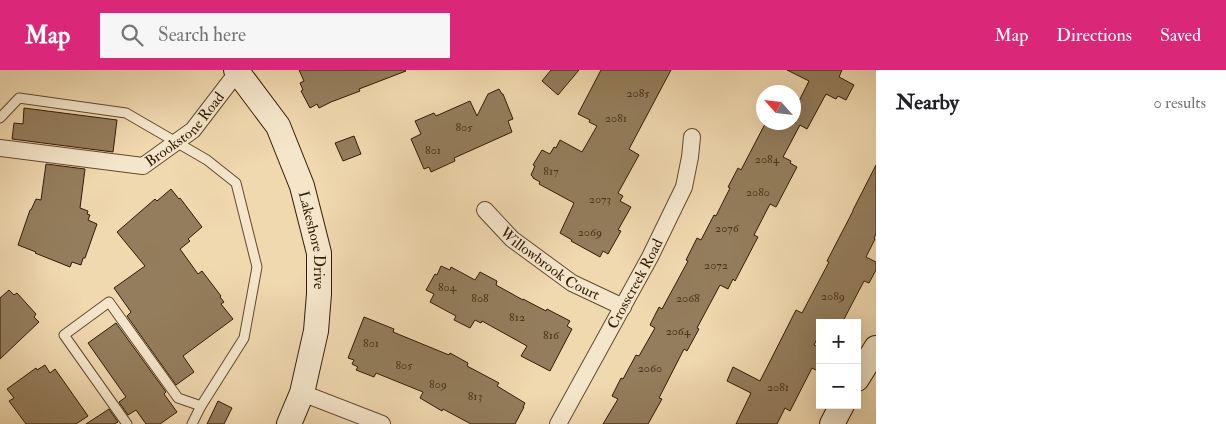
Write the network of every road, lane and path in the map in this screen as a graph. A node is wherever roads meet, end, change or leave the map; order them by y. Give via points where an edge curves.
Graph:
1 (238, 70) edge
2 (0, 118) edge
3 (692, 137) dead end
4 (177, 142) junction
5 (0, 148) edge
6 (485, 210) dead end
7 (623, 307) junction
8 (876, 348) edge
9 (861, 372) edge
10 (302, 393) junction
11 (201, 406) junction
12 (840, 409) edge
13 (127, 424) edge
14 (192, 424) edge
15 (289, 424) edge
16 (382, 424) edge
17 (558, 424) edge
18 (832, 424) edge

1 - 4 street, Brookstone Road via 193,130
1 - 10 street, Lakeshore Drive via 278,126 302,186 319,253 316,331
2 - 4 lane via 19,98 126,114
3 - 7 street, Crosscreek Road via 684,187
4 - 5 street, Brookstone Road via 144,166
4 - 11 lane via 236,183 257,267 244,338
6 - 7 street, Willowbrook Court via 512,239 572,283
7 - 17 street, Crosscreek Road
8 - 9 street
10 - 15 street, Lakeshore Drive
10 - 16 street
11 - 13 lane via 178,398 109,302 64,335
11 - 14 lane
12 - 18 street

